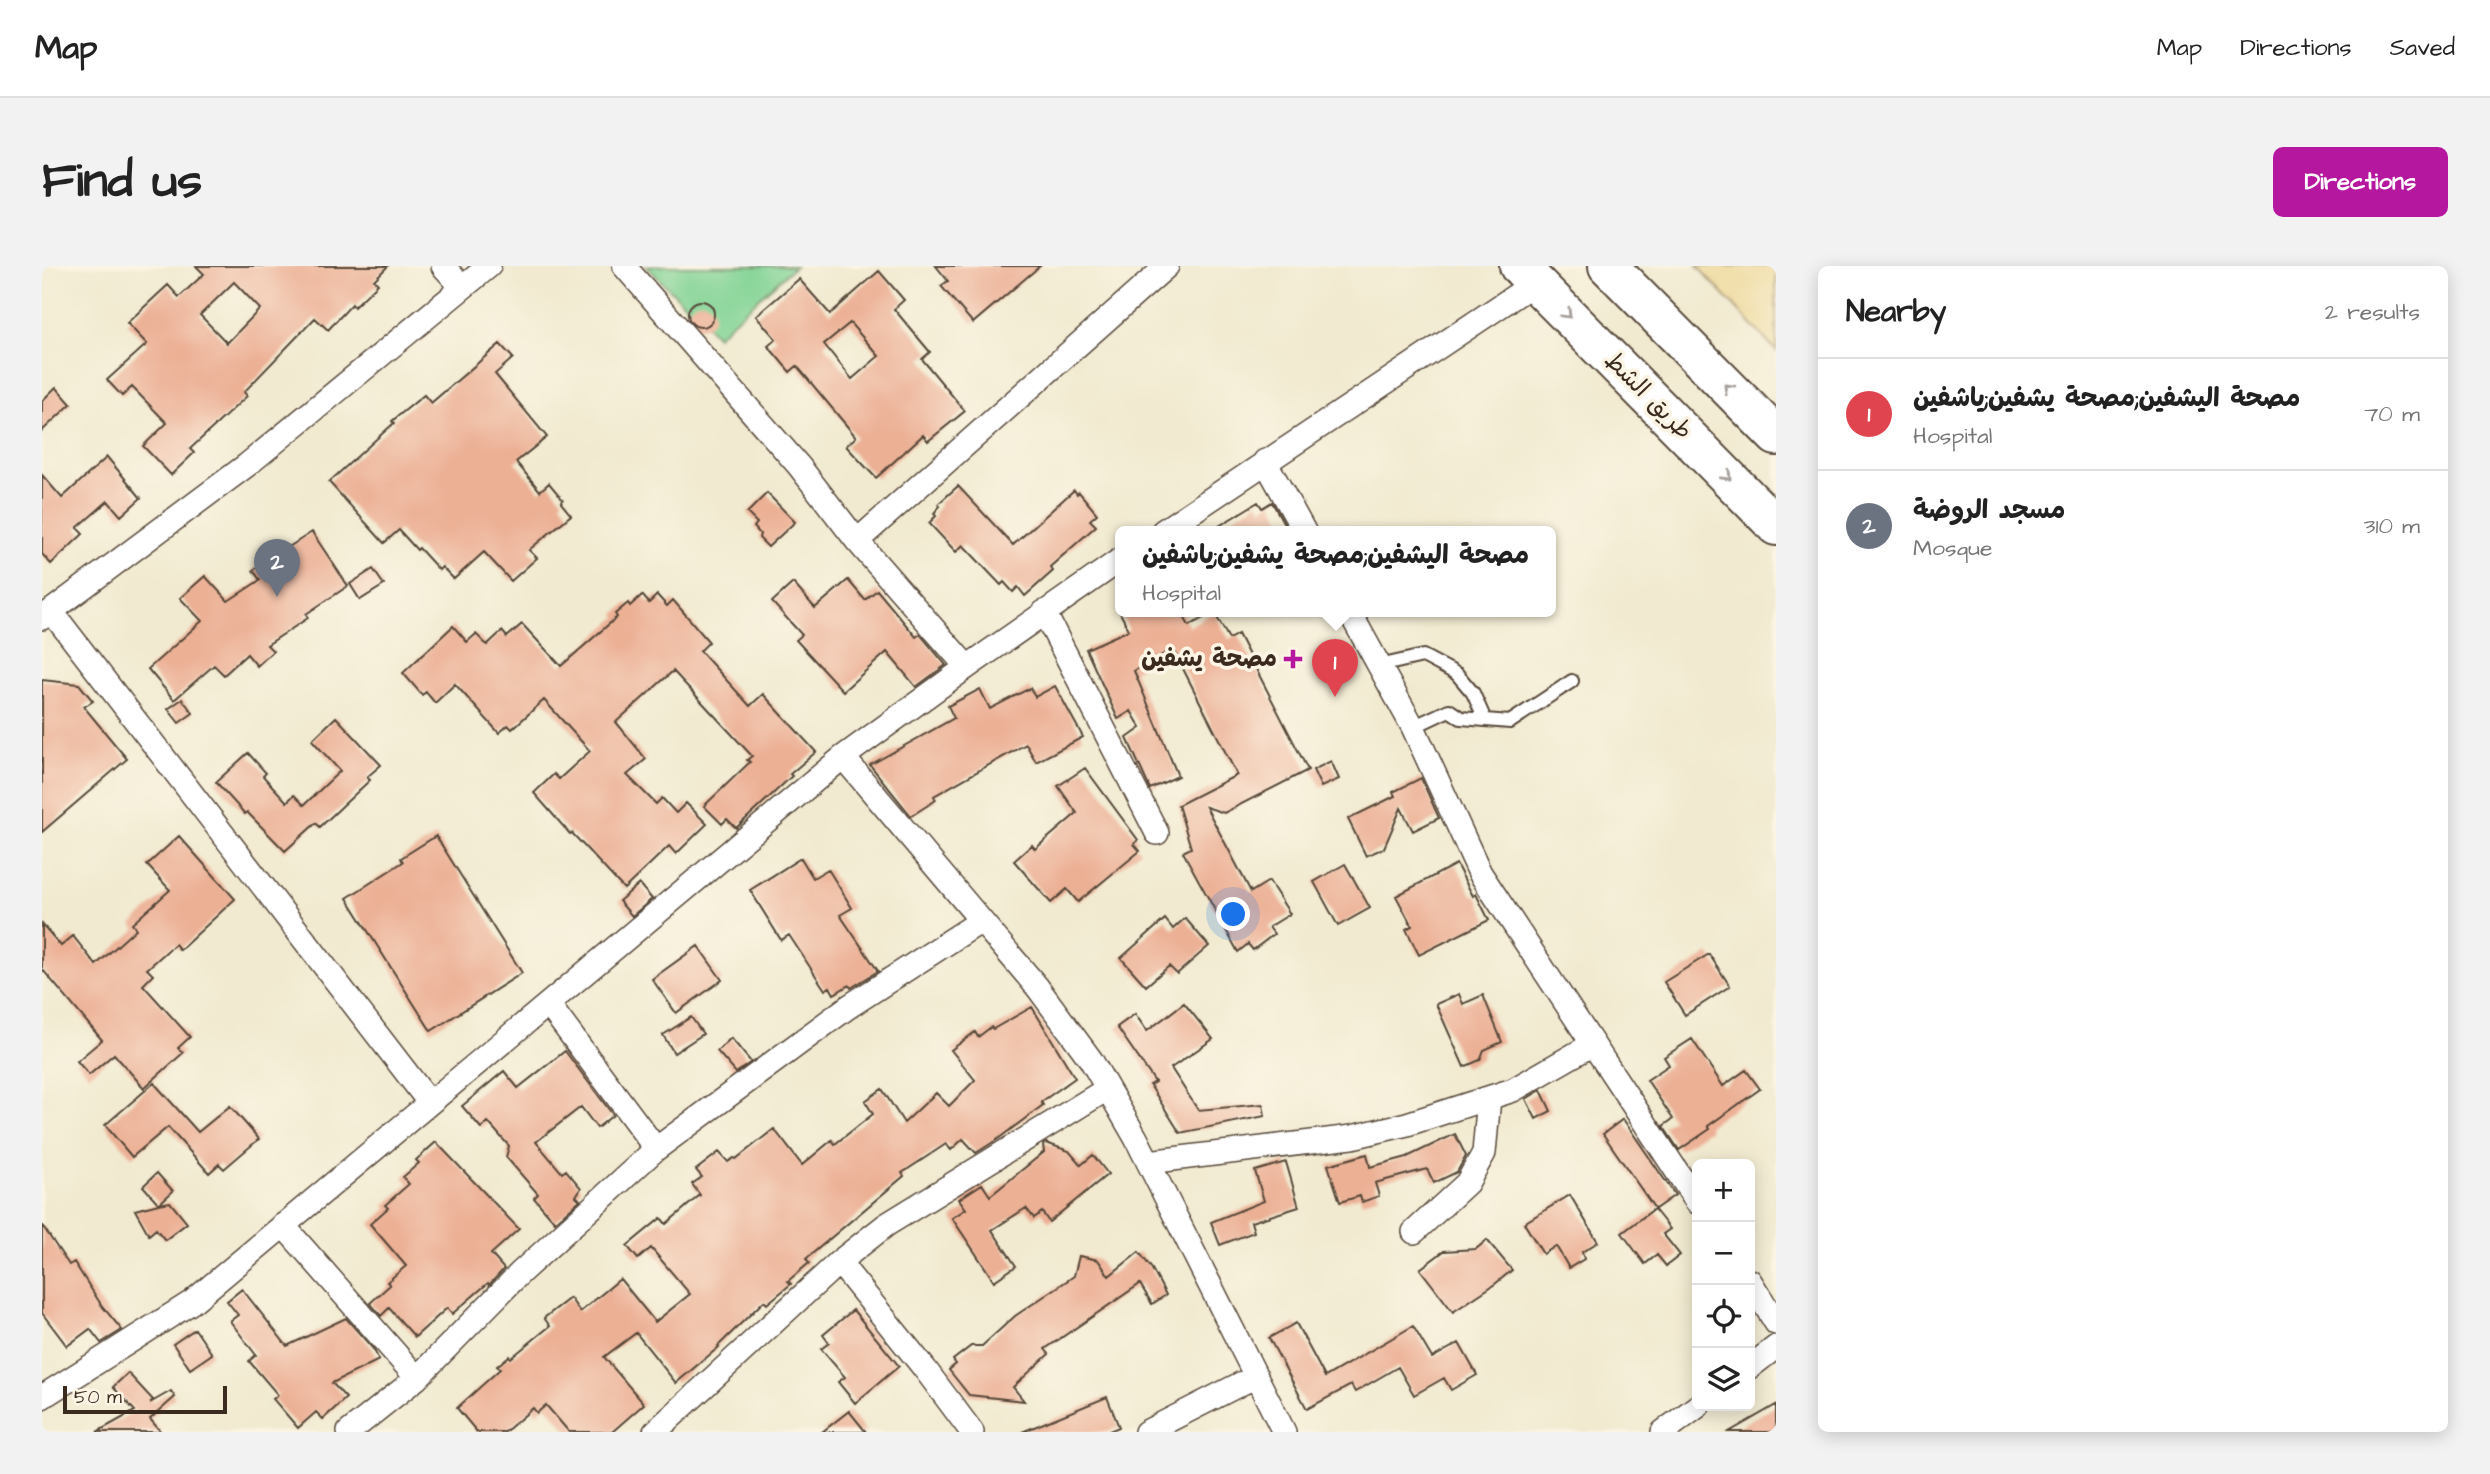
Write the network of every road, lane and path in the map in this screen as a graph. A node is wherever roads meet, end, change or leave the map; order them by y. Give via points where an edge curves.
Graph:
1 (443, 266) edge
2 (489, 266) edge
3 (624, 266) edge
4 (1167, 266) edge
5 (1608, 266) edge
6 (1527, 274) edge
7 (462, 287) junction
8 (1776, 436) edge
9 (1265, 461) junction
10 (1170, 526) edge
11 (1301, 526) edge
12 (1776, 526) edge
13 (857, 541) junction
14 (1115, 563) edge
15 (1044, 612) junction
16 (47, 615) edge
17 (1352, 617) edge
18 (1379, 666) junction
19 (967, 667) junction
20 (1572, 681) dead end
21 (1485, 720) junction
22 (1413, 727) junction
23 (843, 757) junction
24 (1157, 833) dead end
25 (981, 921) junction
26 (548, 1004) junction
27 (1593, 1044) junction
28 (1107, 1088) junction
29 (1489, 1098) junction
30 (429, 1102) junction
31 (656, 1149) junction
32 (1148, 1162) junction
33 (1692, 1194) edge
34 (283, 1225) junction
35 (1414, 1232) dead end
36 (839, 1262) junction
37 (1752, 1285) edge
38 (1776, 1323) edge
39 (1776, 1347) edge
40 (1755, 1363) edge
41 (1256, 1376) junction
42 (417, 1378) junction
43 (42, 1397) edge
44 (1692, 1410) edge
45 (349, 1432) edge
46 (655, 1432) edge
47 (972, 1432) edge
48 (1146, 1432) edge
49 (1284, 1432) edge
50 (1663, 1432) edge

1 - 7 street
2 - 7 street
3 - 13 street via 799,467
4 - 13 street
8 -> 5 highway
6 - 9 street
6 -> 12 highway, طريق الشط
7 - 16 street via 247,465
9 - 10 street
9 - 11 street
13 - 19 street
14 - 15 street
15 - 19 street
15 - 24 street
16 - 30 street
17 - 18 street
18 - 21 lane via 1423,656 1457,674 1473,693
18 - 22 street
19 - 23 street
20 - 21 lane via 1510,722
21 - 22 lane via 1461,718 1449,710
22 - 27 street via 1480,873
23 - 25 street
23 - 26 street
25 - 28 street via 1038,988
25 - 31 street via 848,1007
26 - 30 street
26 - 31 street
27 - 29 street via 1513,1090
27 - 33 street
28 - 32 street
28 - 36 street via 886,1225
29 - 32 street via 1352,1137
29 - 35 street via 1483,1153 1473,1173
30 - 34 street
31 - 42 street via 520,1273
32 - 41 street
34 - 42 street
34 - 43 street via 192,1302
36 - 46 street
36 - 47 street
37 - 38 street
39 - 40 street
41 - 48 street
41 - 49 street
42 - 45 street
44 - 50 street

